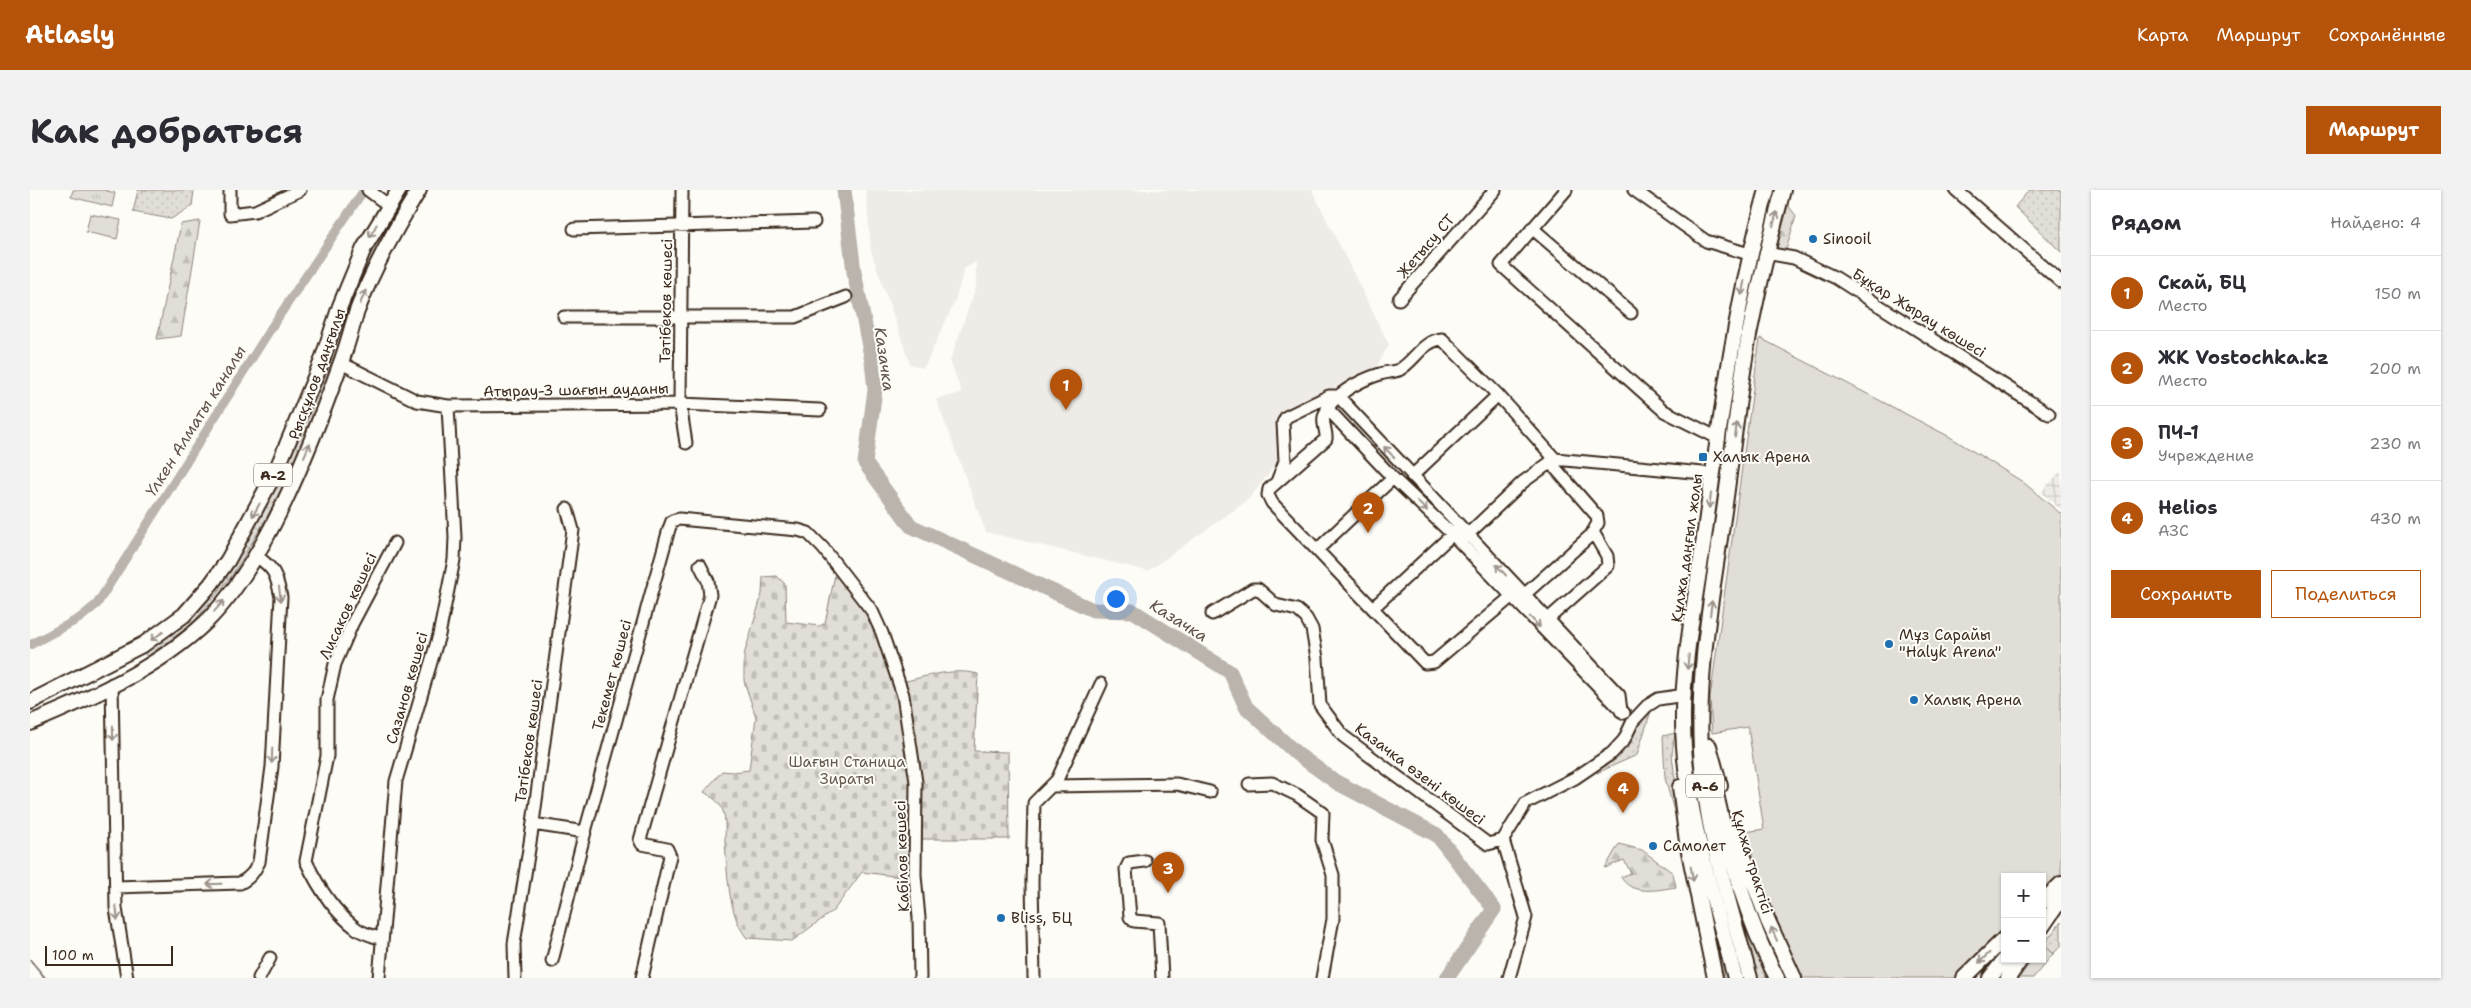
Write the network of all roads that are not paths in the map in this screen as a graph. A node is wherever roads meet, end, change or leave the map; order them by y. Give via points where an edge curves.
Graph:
1 (230, 190) edge
2 (300, 190) edge
3 (368, 190) edge
4 (399, 190) edge
5 (419, 190) edge
6 (682, 190) edge
7 (1495, 190) edge
8 (1566, 190) edge
9 (1634, 190) edge
10 (1767, 190) edge
11 (1783, 190) edge
12 (1956, 190) edge
13 (383, 201) junction
14 (814, 222) dead end
15 (682, 226) junction
16 (1532, 228) junction
17 (574, 229) dead end
18 (1766, 253) junction
19 (1749, 254) junction
20 (2061, 282) edge
21 (846, 297) dead end
22 (1399, 299) dead end
23 (1631, 313) dead end
24 (564, 317) dead end
25 (682, 317) junction
26 (341, 363) junction
27 (1498, 395) junction
28 (1338, 396) junction
29 (680, 404) junction
30 (448, 406) junction
31 (1327, 408) junction
32 (820, 410) dead end
33 (2049, 414) dead end
34 (1718, 438) junction
35 (686, 443) dead end
36 (1553, 461) junction
37 (1713, 474) junction
38 (1412, 476) junction
39 (1393, 478) junction
40 (1278, 481) junction
41 (567, 509) dead end
42 (798, 530) joint
43 (1594, 532) junction
44 (1460, 534) junction
45 (395, 543) dead end
46 (1317, 550) junction
47 (255, 555) junction
48 (700, 566) dead end
49 (1524, 595) junction
50 (1511, 597) junction
51 (1374, 607) junction
52 (1212, 614) dead end
53 (1547, 620) junction
54 (79, 679) junction
55 (112, 684) junction
56 (1101, 684) dead end
57 (1703, 692) junction
58 (1685, 695) junction
59 (86, 698) junction
60 (30, 702) edge
61 (1621, 711) junction
62 (1633, 722) junction
63 (1683, 722) junction
64 (30, 723) edge
65 (1708, 746) junction
66 (1249, 784) dead end
67 (1053, 786) junction
68 (1210, 792) dead end
69 (533, 824) junction
70 (585, 832) junction
71 (1504, 840) junction
72 (1145, 862) dead end
73 (1716, 882) junction
74 (2061, 884) edge
75 (116, 887) junction
76 (2061, 891) edge
77 (2052, 907) edge
78 (2046, 919) edge
79 (382, 939) junction
80 (2001, 942) edge
81 (270, 958) dead end
82 (552, 961) dead end
83 (2002, 963) edge
84 (2018, 963) edge
85 (126, 978) edge
86 (259, 978) edge
87 (380, 978) edge
88 (515, 978) edge
89 (642, 978) edge
90 (920, 978) edge
91 (1034, 978) edge
92 (1162, 978) edge
93 (1322, 978) edge
94 (1509, 978) edge
95 (1715, 978) edge
96 (1735, 978) edge
97 (1750, 978) edge
98 (1777, 978) edge
99 (1794, 978) edge
100 (1964, 978) edge
101 (1990, 978) edge
102 (2008, 978) edge

1 - 2 street via 230,214 255,211
3 - 13 street
4 - 13 main road, Рысқұлов даңғылы / A-2
26 -> 5 main road, Рысқұлов даңғылы / A-2 via 357,311 384,249
6 - 15 street, Тәтібеков көшесі
7 - 22 street, Жетысу СТ
8 - 16 street
9 - 19 street via 1706,241
10 - 19 main road, Құлжа даңғыл жолы / A-6
18 -> 11 main road, Құлжа даңғыл жолы / A-6
12 - 20 street
13 -> 54 main road, Рысқұлов даңғылы / A-2 via 279,463 220,573 198,601 165,630
14 - 15 street
15 - 17 street
15 - 25 street, Тәтібеков көшесі
16 - 23 street
16 - 34 street via 1501,265 1664,411
18 - 33 street, Бұқар Жырау көшесі via 1794,258 1836,278
57 -> 18 main road, Құлжа даңғыл жолы / A-6 via 1714,580 1745,363
19 -> 34 main road, Құлжа даңғыл жолы / A-6
21 - 25 street via 795,318
24 - 25 street
25 - 29 street, Тәтібеков көшесі
26 - 30 street, Атырау-3 шағын ауданы via 418,401
47 -> 26 main road, Рысқұлов даңғылы / A-2 via 287,494
27 - 28 street via 1442,339 1419,350 1399,370 1379,374
27 - 36 street
27 - 38 street
28 - 31 street
38 -> 28 street
28 - 40 street via 1329,396 1286,417 1283,424 1285,462
29 - 30 street, Атырау-3 шағын ауданы
29 - 32 street, Атырау-3 шағын ауданы
29 - 35 street, Тәтібеков көшесі
30 - 79 street, Сазанов көшесі via 454,560 439,635 396,781
31 - 39 street
31 - 40 street via 1323,419 1326,439
34 - 37 main road, Құлжа даңғыл жолы / A-6
36 - 37 street
36 - 43 street via 1597,516
36 - 44 street
37 -> 58 main road, Құлжа даңғыл жолы / A-6
38 - 44 street
39 -> 44 street
39 - 46 street
40 - 46 street via 1268,496
41 - 69 street, Тәтібеков көшесі via 572,530
42 - 70 street, Текемет көшесі via 672,521
42 - 90 street, Кабілов көшесі via 808,534 823,548 872,611 903,694 916,782 915,875
43 - 49 street
43 - 53 street via 1607,556 1608,566
49 -> 44 street
44 - 50 street
44 - 51 street
45 - 79 street, Лисаков көшесі via 352,624 335,664 328,700 327,756 306,861 313,878 333,907 358,930
46 - 51 street
55 -> 47 main road, Рысқұлов даңғылы / A-2 via 171,651 206,621
47 -> 75 street via 272,567 281,597 272,767 259,862 251,876 240,883
48 - 89 street via 708,581 710,595 640,840 642,844 667,849 670,856
49 - 53 street
50 - 51 street via 1430,663 1424,662
50 -> 61 street
52 - 71 street, Казачка өзені көшесі via 1253,589 1276,605 1297,610 1312,629 1318,658 1320,705 1344,736 1488,844
53 - 61 street via 1619,695
54 - 59 main road via 74,691 79,697
54 - 60 main road, Рысқұлов даңғылы / A-2
55 - 59 main road, Рысқұлов даңғылы / A-2
55 -> 75 street
56 - 67 street
57 - 65 main road, Құлжа трактісі
57 - 73 main road, Құлжа даңғыл жолы / A-6 via 1701,751 1714,839
58 - 62 street via 1658,699
58 - 63 main road, Құлжа даңғыл жолы / A-6
59 - 64 main road, Рысқұлов даңғылы / A-2
61 - 62 street
62 - 71 street via 1624,740 1612,753 1575,778 1526,803
63 - 73 main road, Құлжа даңғыл жолы / A-6 via 1689,791 1698,840
63 -> 95 main road via 1679,776 1684,823
65 - 98 main road, Құлжа трактісі via 1727,839 1753,924
99 -> 65 main road via 1735,834
66 - 93 street via 1272,783 1323,813 1322,840 1333,875 1333,919
67 - 68 street via 1177,784
67 - 91 street via 1034,803
69 - 70 street
69 - 88 street, Тәтібеков көшесі via 514,944
70 - 82 street, Текемет көшесі
71 - 94 street via 1526,917
72 - 92 street via 1129,863 1126,869 1130,916 1134,921 1159,923
73 - 96 main road, A-6
73 - 97 main road, A-6
74 - 77 main road
75 -> 85 street
76 - 77 main road
77 - 78 main road
79 - 87 street, Сазанов көшесі
80 -> 100 main road
81 - 86 street
83 - 101 main road
84 - 102 main road

